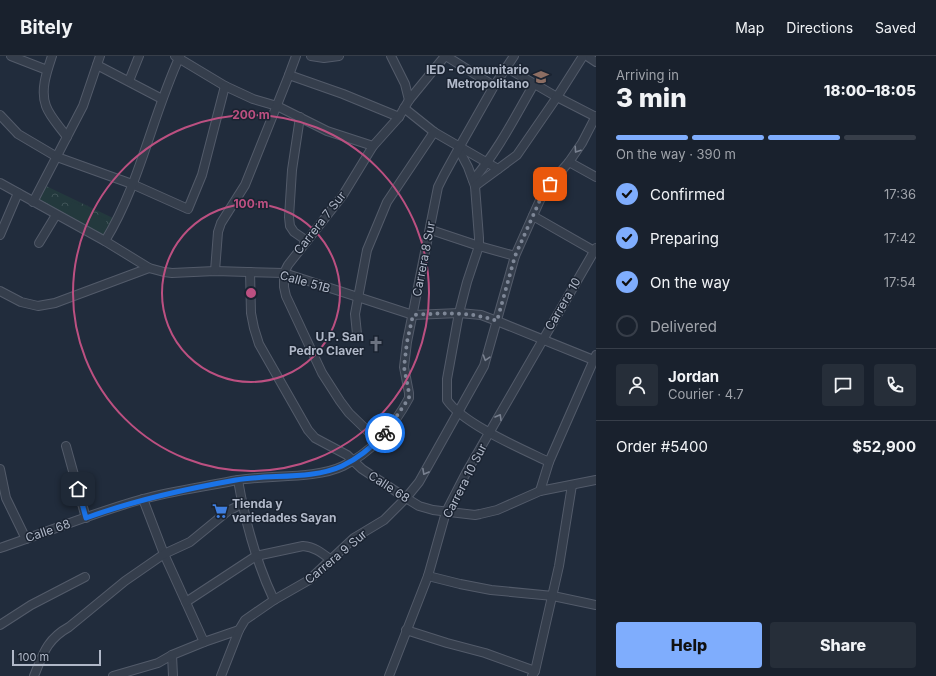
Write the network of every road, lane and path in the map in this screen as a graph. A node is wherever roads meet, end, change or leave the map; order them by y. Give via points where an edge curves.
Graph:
1 (11, 56) edge
2 (52, 56) edge
3 (100, 56) edge
4 (139, 56) edge
5 (296, 56) edge
6 (311, 56) edge
7 (339, 56) edge
8 (391, 56) edge
9 (446, 56) edge
10 (514, 56) edge
11 (583, 56) edge
12 (587, 56) edge
13 (178, 57) edge
14 (596, 62) edge
15 (97, 65) junction
16 (507, 68) junction
17 (48, 70) junction
18 (289, 75) junction
19 (129, 81) junction
20 (534, 84) junction
21 (225, 86) junction
22 (494, 86) junction
23 (557, 97) junction
24 (162, 99) junction
25 (409, 100) junction
26 (277, 106) junction
27 (404, 108) junction
28 (0, 115) edge
29 (300, 117) junction
30 (596, 117) edge
31 (399, 118) junction
32 (434, 132) junction
33 (67, 137) junction
34 (373, 146) junction
35 (459, 147) junction
36 (56, 157) junction
37 (569, 162) junction
38 (487, 164) junction
39 (498, 169) junction
40 (596, 177) edge
41 (0, 183) edge
42 (474, 183) junction
43 (132, 184) junction
44 (18, 193) junction
45 (33, 202) junction
46 (56, 215) junction
47 (533, 216) junction
48 (431, 230) junction
49 (0, 235) edge
50 (307, 241) junction
51 (105, 242) junction
52 (39, 243) dead end
53 (478, 246) junction
54 (595, 250) edge
55 (515, 256) junction
56 (149, 268) junction
57 (215, 271) junction
58 (250, 272) junction
59 (284, 274) junction
60 (0, 291) edge
61 (357, 298) junction
62 (459, 313) junction
63 (413, 315) junction
64 (497, 321) junction
65 (357, 334) dead end
66 (543, 339) junction
67 (595, 359) edge
68 (458, 413) junction
69 (490, 432) junction
70 (378, 440) junction
71 (66, 446) dead end
72 (353, 460) junction
73 (549, 462) junction
74 (0, 469) edge
75 (238, 480) junction
76 (596, 480) edge
77 (572, 485) junction
78 (540, 491) junction
79 (406, 498) junction
80 (143, 499) junction
81 (242, 504) junction
82 (446, 512) junction
83 (86, 518) junction
84 (26, 539) junction
85 (0, 548) edge
86 (164, 554) junction
87 (256, 556) junction
88 (331, 560) junction
89 (428, 576) junction
90 (85, 577) dead end
91 (552, 596) junction
92 (274, 600) junction
93 (186, 602) junction
94 (596, 605) edge
95 (0, 625) edge
96 (239, 630) junction
97 (406, 630) junction
98 (204, 642) junction
99 (172, 656) junction
100 (534, 674) edge
101 (34, 676) edge
102 (113, 676) edge
103 (172, 676) edge
104 (221, 676) edge
105 (389, 676) edge

1 - 17 street
2 - 17 street
3 - 15 street
4 - 19 street
5 - 18 street
6 - 7 street
8 - 25 street via 405,84
9 - 22 street
9 - 25 street, Carrera 7 Sur
10 - 16 street, Carrera 8 Sur
11 - 23 street
12 - 14 street
13 - 21 street
13 - 24 street
15 - 19 street
15 - 33 street
16 - 20 street
16 - 22 street, Carrera 8 Sur
17 - 33 street via 44,95 46,105
18 - 26 street
18 - 31 street
19 - 24 street
20 - 23 street
20 - 38 street
21 - 26 street via 253,99
21 - 43 street via 202,175 188,209
22 - 35 street, Carrera 8 Sur
23 - 30 street
23 - 39 street via 517,155
24 - 43 street
25 - 27 street, Carrera 7 Sur
26 - 29 street
26 - 57 street via 245,185 221,223
27 - 31 street, Carrera 7 Sur
27 - 32 street
28 - 36 street via 18,134
29 - 34 street via 327,131
29 - 50 street via 289,209 290,226
30 -> 37 street, Carrera 9 Sur
31 - 34 street, Carrera 7 Sur
32 - 35 street
32 - 61 street via 387,202 367,250
33 - 36 street
34 - 50 street, Carrera 7 Sur via 343,195
35 - 38 street
35 - 42 street
35 - 48 street, Carrera 8 Sur via 438,187
36 - 43 street
36 - 45 street
37 - 40 street
37 - 47 street, Carrera 9 Sur via 550,184
38 - 39 street
38 - 42 street
39 - 42 street
41 - 44 street, Calle 51B
42 - 53 street via 479,226
43 - 51 street
44 - 45 street, Calle 51B
44 - 49 street
45 - 46 street, Calle 51B
46 - 51 street, Calle 51B
46 - 52 street
47 - 54 street
47 - 55 street, Carrera 9 Sur
48 - 53 street
48 - 63 street, Carrera 8 Sur
50 - 59 street, Carrera 7 Sur
51 - 56 street, Calle 51B
53 - 55 street
53 - 62 street
54 - 66 street, Carrera 10
55 - 64 street, Carrera 9 Sur
56 - 57 street, Calle 51B via 172,273
56 - 60 street via 55,303 38,306 21,302
57 - 58 street, Calle 51B
58 - 59 street, Calle 51B
58 - 72 street via 254,328 269,362 308,430 315,438 347,454
59 - 61 street, Calle 51B
59 - 70 street via 284,287 289,303 322,374 349,412
61 - 63 street, Calle 51B
61 - 65 street
62 - 63 street, Calle 51B
62 - 64 street, Calle 51B via 481,315
62 - 68 street via 447,379 447,400
63 - 70 street, Carrera 8 Sur via 404,367 409,398
64 - 66 street, Calle 51B
64 -> 68 street, Carrera 9 Sur via 484,366
66 - 67 street, Calle 51B
69 -> 66 street, Carrera 10 Sur
67 - 73 street
68 - 69 street
68 -> 79 street, Carrera 9 Sur via 419,482
69 - 73 street
69 - 82 street, Carrera 10 Sur
70 - 72 street, Carrera 8 Sur
71 - 83 street
72 - 75 street, Calle 68 via 341,467 319,473
72 - 79 street, Calle 68 via 362,469
73 - 78 street
74 - 84 street via 6,498
75 - 80 street, Calle 68
75 - 81 street
76 - 77 street, Calle 68
77 - 78 street, Calle 68
77 - 91 street
78 - 82 street, Calle 68 via 497,510 480,514
79 - 82 street, Calle 68 via 419,506
79 - 88 street, Carrera 9 Sur via 384,520 354,538
80 - 83 street, Calle 68
80 - 86 street
81 - 86 street via 228,511 190,542
81 - 87 street
82 - 89 street, Carrera 10 Sur
83 - 84 street, Calle 68
84 - 85 street, Calle 68
86 - 93 street
86 - 101 street via 125,581 51,640
87 - 88 street via 309,546
87 - 92 street
87 - 93 street
88 - 92 street, Carrera 9 Sur via 310,580
89 - 91 street via 491,590
89 - 97 street, Carrera 10 Sur
90 - 95 street via 31,605
91 - 94 street
91 - 100 street
92 - 96 street, Carrera 9 Sur via 245,620
93 - 98 street
96 - 98 street
96 - 104 street, Carrera 9 Sur
97 - 100 street via 485,653
97 - 105 street, Carrera 10 Sur
98 - 99 street
99 - 102 street via 158,663
99 - 103 street

